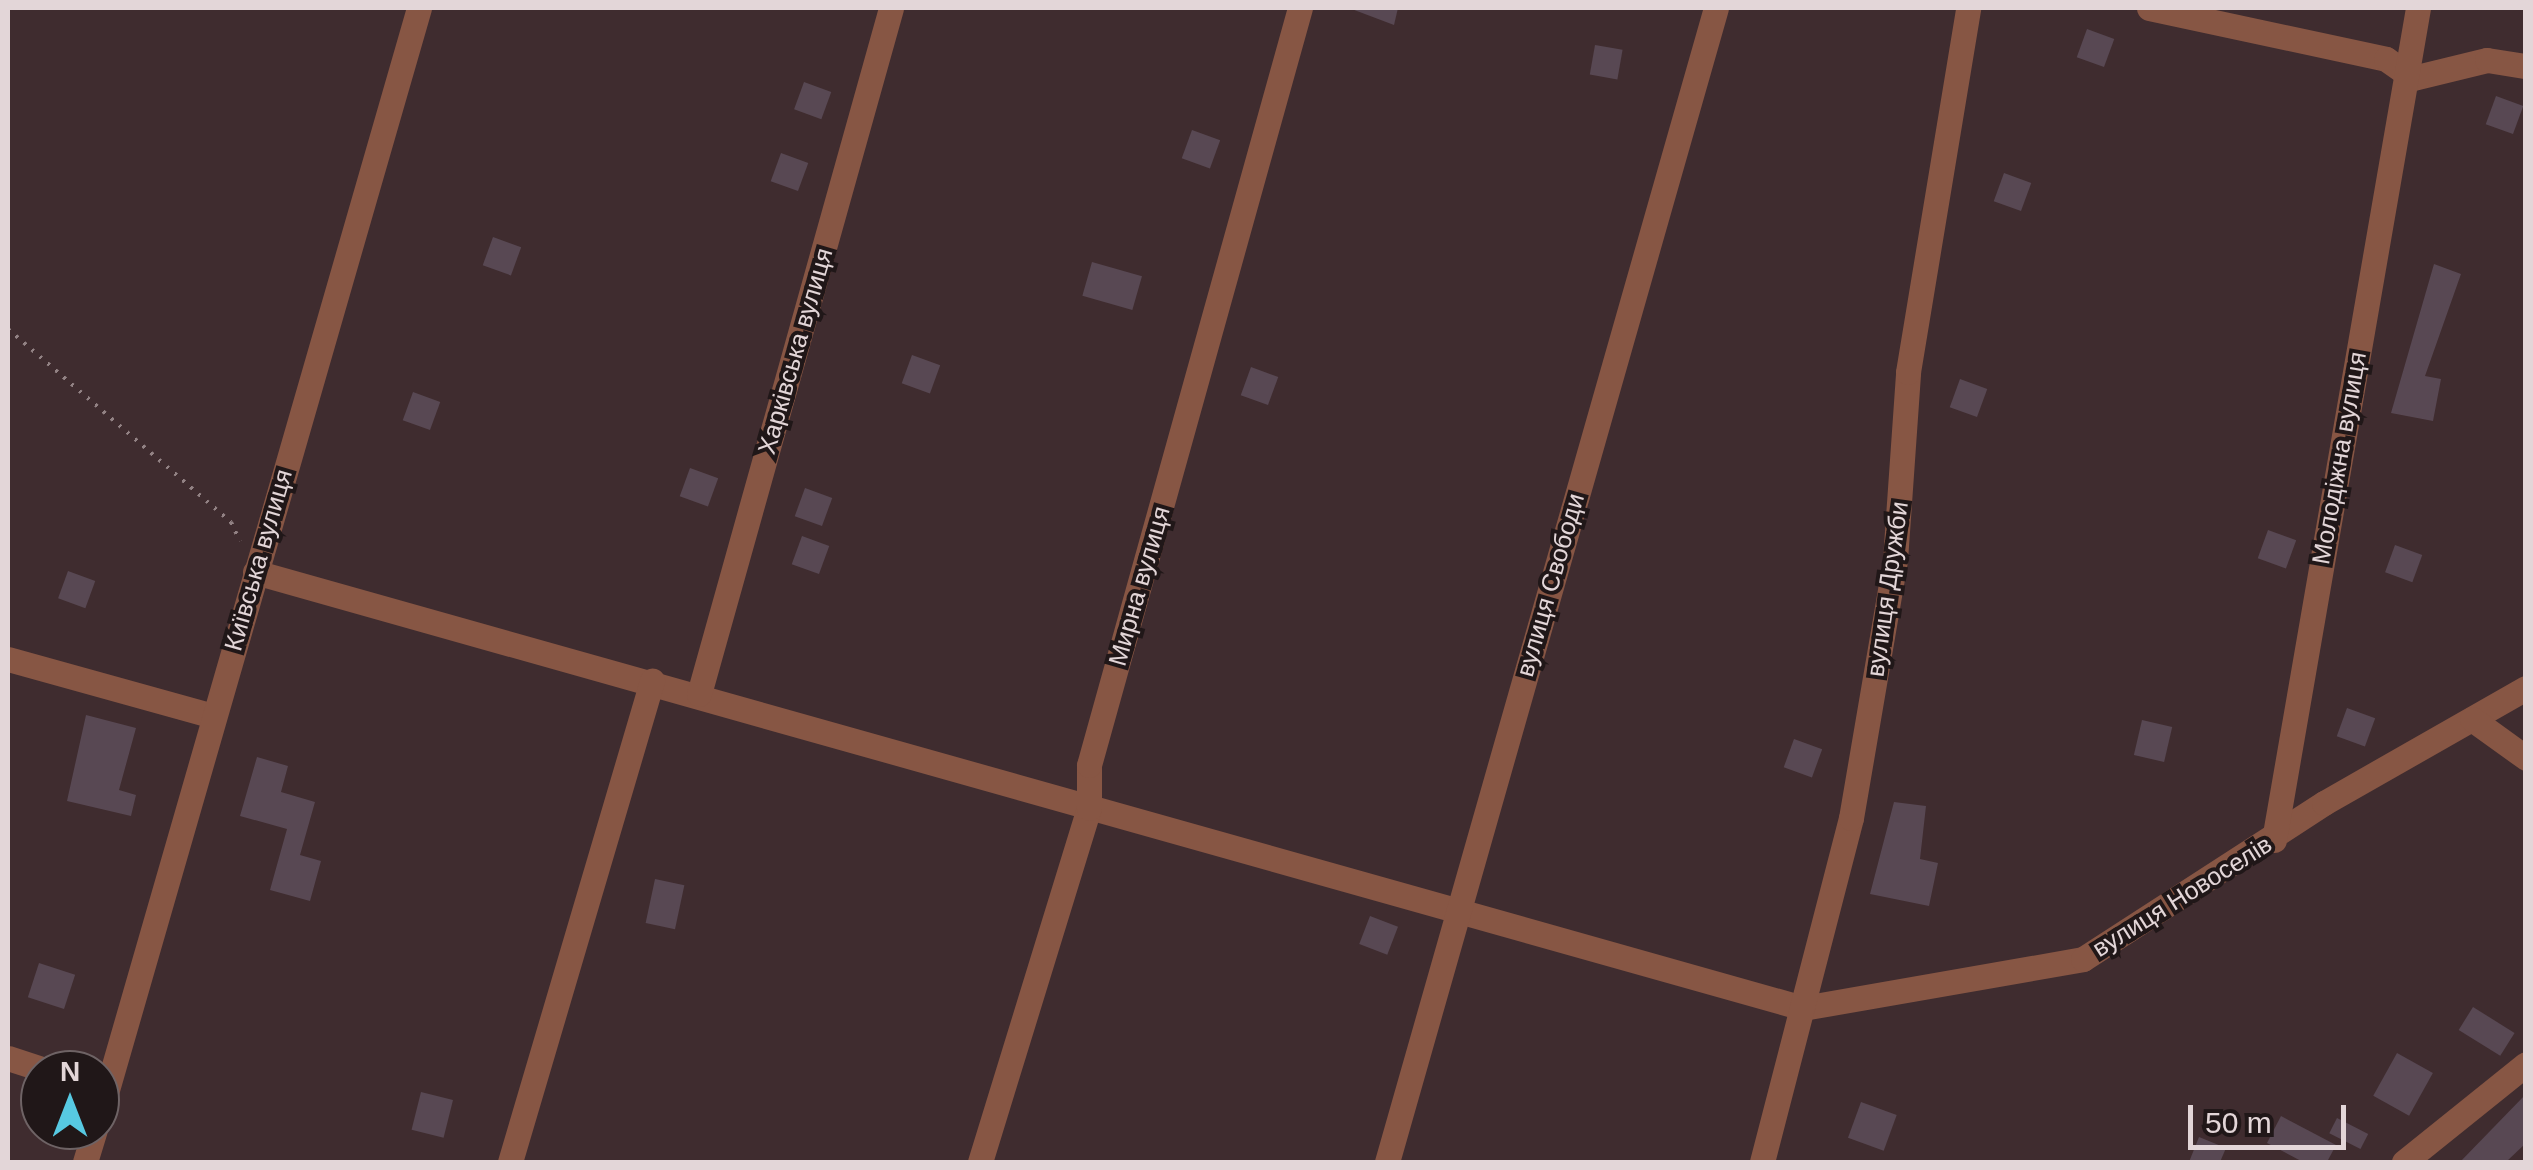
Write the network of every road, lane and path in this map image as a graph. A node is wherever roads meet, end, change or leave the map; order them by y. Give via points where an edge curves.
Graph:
1 (419, 8) edge
2 (892, 8) edge
3 (1300, 8) edge
4 (1716, 8) edge
5 (1968, 8) edge
6 (2149, 8) edge
7 (2418, 8) edge
8 (2526, 66) edge
9 (2413, 78) junction
10 (8, 329) edge
11 (255, 572) junction
12 (8, 659) edge
13 (652, 681) junction
14 (2526, 688) edge
15 (699, 694) junction
16 (213, 716) junction
17 (2472, 719) junction
18 (2526, 758) edge
19 (1090, 808) junction
20 (2274, 840) junction
21 (1457, 911) junction
22 (1804, 1008) junction
23 (115, 1050) edge
24 (2526, 1064) edge
25 (510, 1162) edge
26 (980, 1162) edge
27 (1387, 1162) edge
28 (1762, 1162) edge
29 (2404, 1162) edge

1 - 11 street, Київська вулиця
2 - 15 street, Харківська вулиця
3 - 19 street, Мирна вулиця via 1088,765
4 - 21 street, вулиця Свободи
5 - 22 street, вулиця Дружби via 1908,372 1895,560 1851,818
6 - 9 street via 2386,59
7 - 9 street, Молодіжна вулиця
8 - 9 street via 2487,60
9 - 20 street, Молодіжна вулиця via 2394,135
10 - 11 path via 231,522
11 - 13 street
11 - 16 street, Київська вулиця
12 - 16 street
13 - 15 street
13 - 25 street
14 - 17 street, вулиця Новоселів
15 - 19 street
16 - 23 street, Київська вулиця
17 - 18 street
17 - 20 street, вулиця Новоселів
19 - 21 street
19 - 26 street, Мирна вулиця
20 - 22 street, вулиця Новоселів via 2082,959
21 - 22 street
21 - 27 street, вулиця Свободи
22 - 28 street, вулиця Дружби
24 - 29 street

